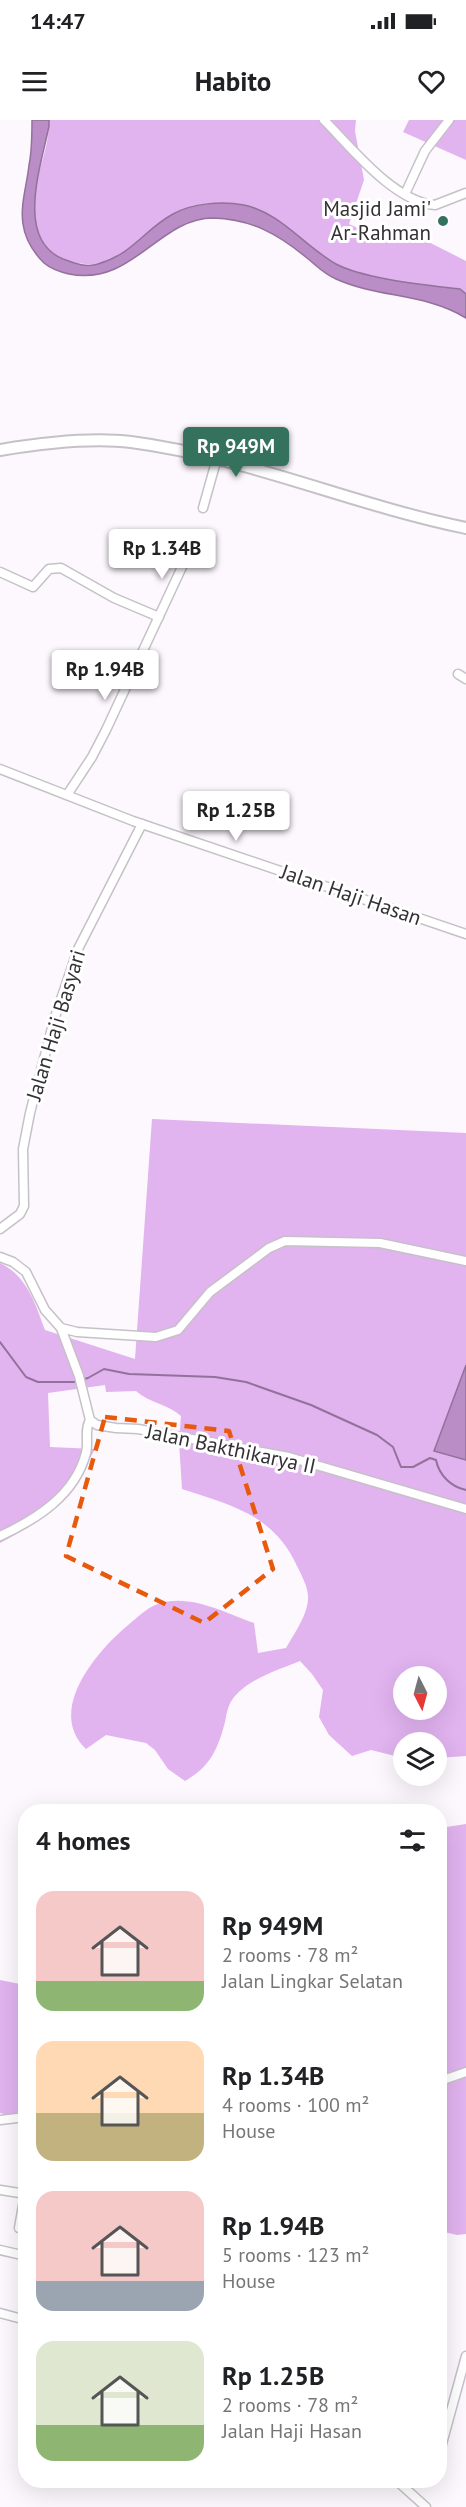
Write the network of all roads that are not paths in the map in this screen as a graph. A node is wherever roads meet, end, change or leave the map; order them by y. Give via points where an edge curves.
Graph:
1 (324, 120) edge
2 (449, 120) edge
3 (466, 193) edge
4 (405, 194) junction
5 (0, 450) edge
6 (217, 458) junction
7 (203, 508) dead end
8 (466, 528) edge
9 (188, 554) dead end
10 (0, 572) edge
11 (159, 617) junction
12 (458, 674) dead end
13 (466, 679) edge
14 (0, 769) edge
15 (67, 795) junction
16 (142, 824) junction
17 (466, 934) edge
18 (0, 1229) edge
19 (0, 1257) edge
20 (466, 1261) edge
21 (61, 1328) junction
22 (90, 1420) junction
23 (466, 1509) edge
24 (0, 1536) edge
25 (466, 2072) edge
26 (447, 2078) edge
27 (18, 2118) edge
28 (0, 2120) edge
29 (0, 2190) edge
30 (18, 2193) edge
31 (0, 2250) edge
32 (18, 2254) edge
33 (0, 2313) edge
34 (18, 2318) edge
35 (466, 2356) edge
36 (447, 2425) edge
37 (409, 2488) edge
38 (426, 2507) edge

1 - 4 street via 388,183
2 - 4 street via 425,152
3 - 4 street via 435,205
5 - 6 street via 114,441
6 - 7 street
6 - 8 street via 418,518
9 - 11 street
10 - 11 street via 33,587 49,569 61,568 114,598
11 - 15 street via 106,730
12 - 13 street
14 - 15 street, Jalan Haji Hasan
15 - 16 street, Jalan Haji Hasan
16 - 17 street, Jalan Haji Hasan
16 - 18 street, Jalan Haji Basyari via 78,949 54,1020 30,1113 23,1149 24,1206 20,1214
19 - 21 street via 26,1272 45,1310
20 - 21 street via 380,1243 290,1240 269,1248 224,1281 172,1333 156,1337
21 - 22 street
22 - 23 street, Jalan Bakthikarya II via 97,1425 289,1457
22 - 24 street via 83,1462 63,1495 30,1521
25 - 26 street
27 - 28 street
29 - 30 street
31 - 32 street
33 - 34 street
35 - 36 street
37 - 38 street

